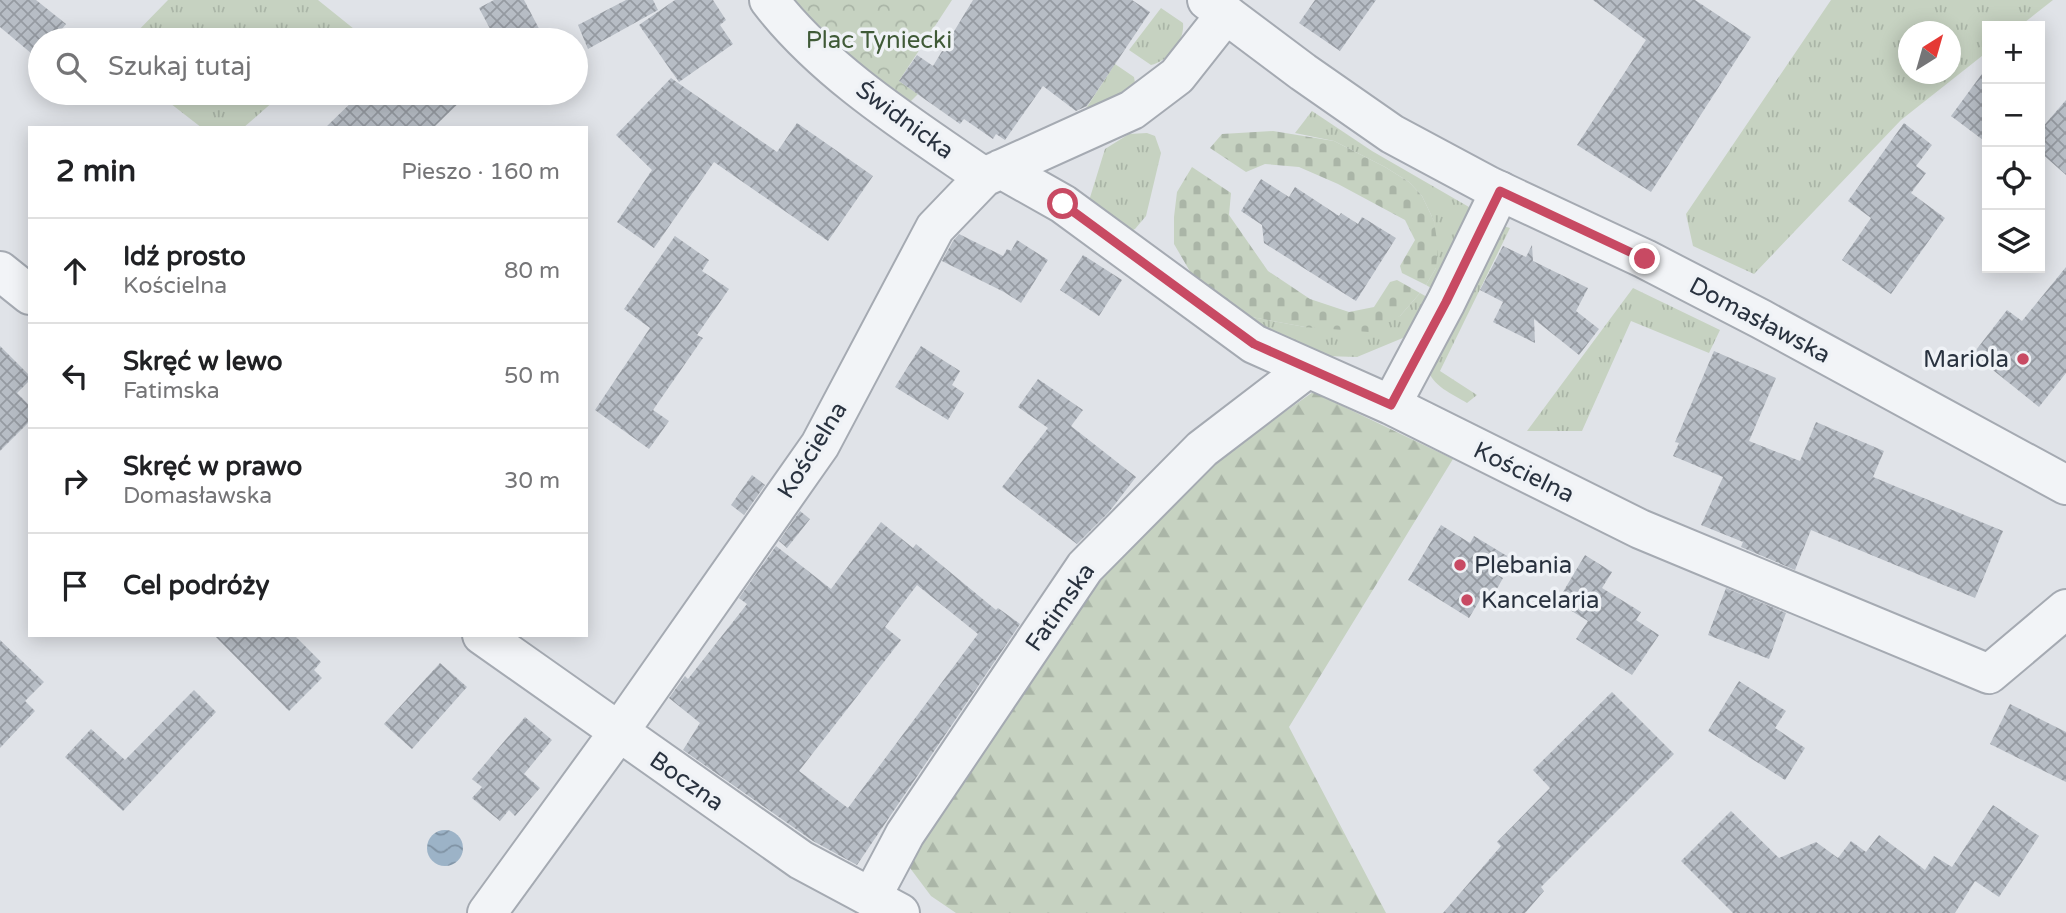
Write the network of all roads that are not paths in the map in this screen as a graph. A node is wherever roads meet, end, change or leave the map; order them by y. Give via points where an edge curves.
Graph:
1 (769, 0) edge
2 (1216, 7) edge
3 (993, 173) junction
4 (1500, 191) junction
5 (0, 271) edge
6 (28, 293) edge
7 (1308, 369) junction
8 (1391, 405) junction
9 (2066, 485) edge
10 (2066, 609) edge
11 (485, 637) edge
12 (618, 733) junction
13 (886, 905) edge
14 (487, 913) edge

1 - 3 street, Świdnicka via 845,77
2 - 3 street, Kościelna via 1177,76 1132,110
2 - 4 street, Domasławska via 1392,134
3 - 7 street, Kościelna via 1063,204 1254,344
3 - 12 street, Kościelna via 935,228 820,445
4 - 8 street
4 - 9 street, Domasławska via 1761,319
5 - 6 street
7 - 8 street, Kościelna
7 - 13 street, Fatimska via 1202,449 1085,567 905,834
8 - 10 street, Kościelna via 1640,528 1989,674
11 - 12 street, Boczna
12 - 13 street, Boczna via 801,860
12 - 14 street, Kościelna

